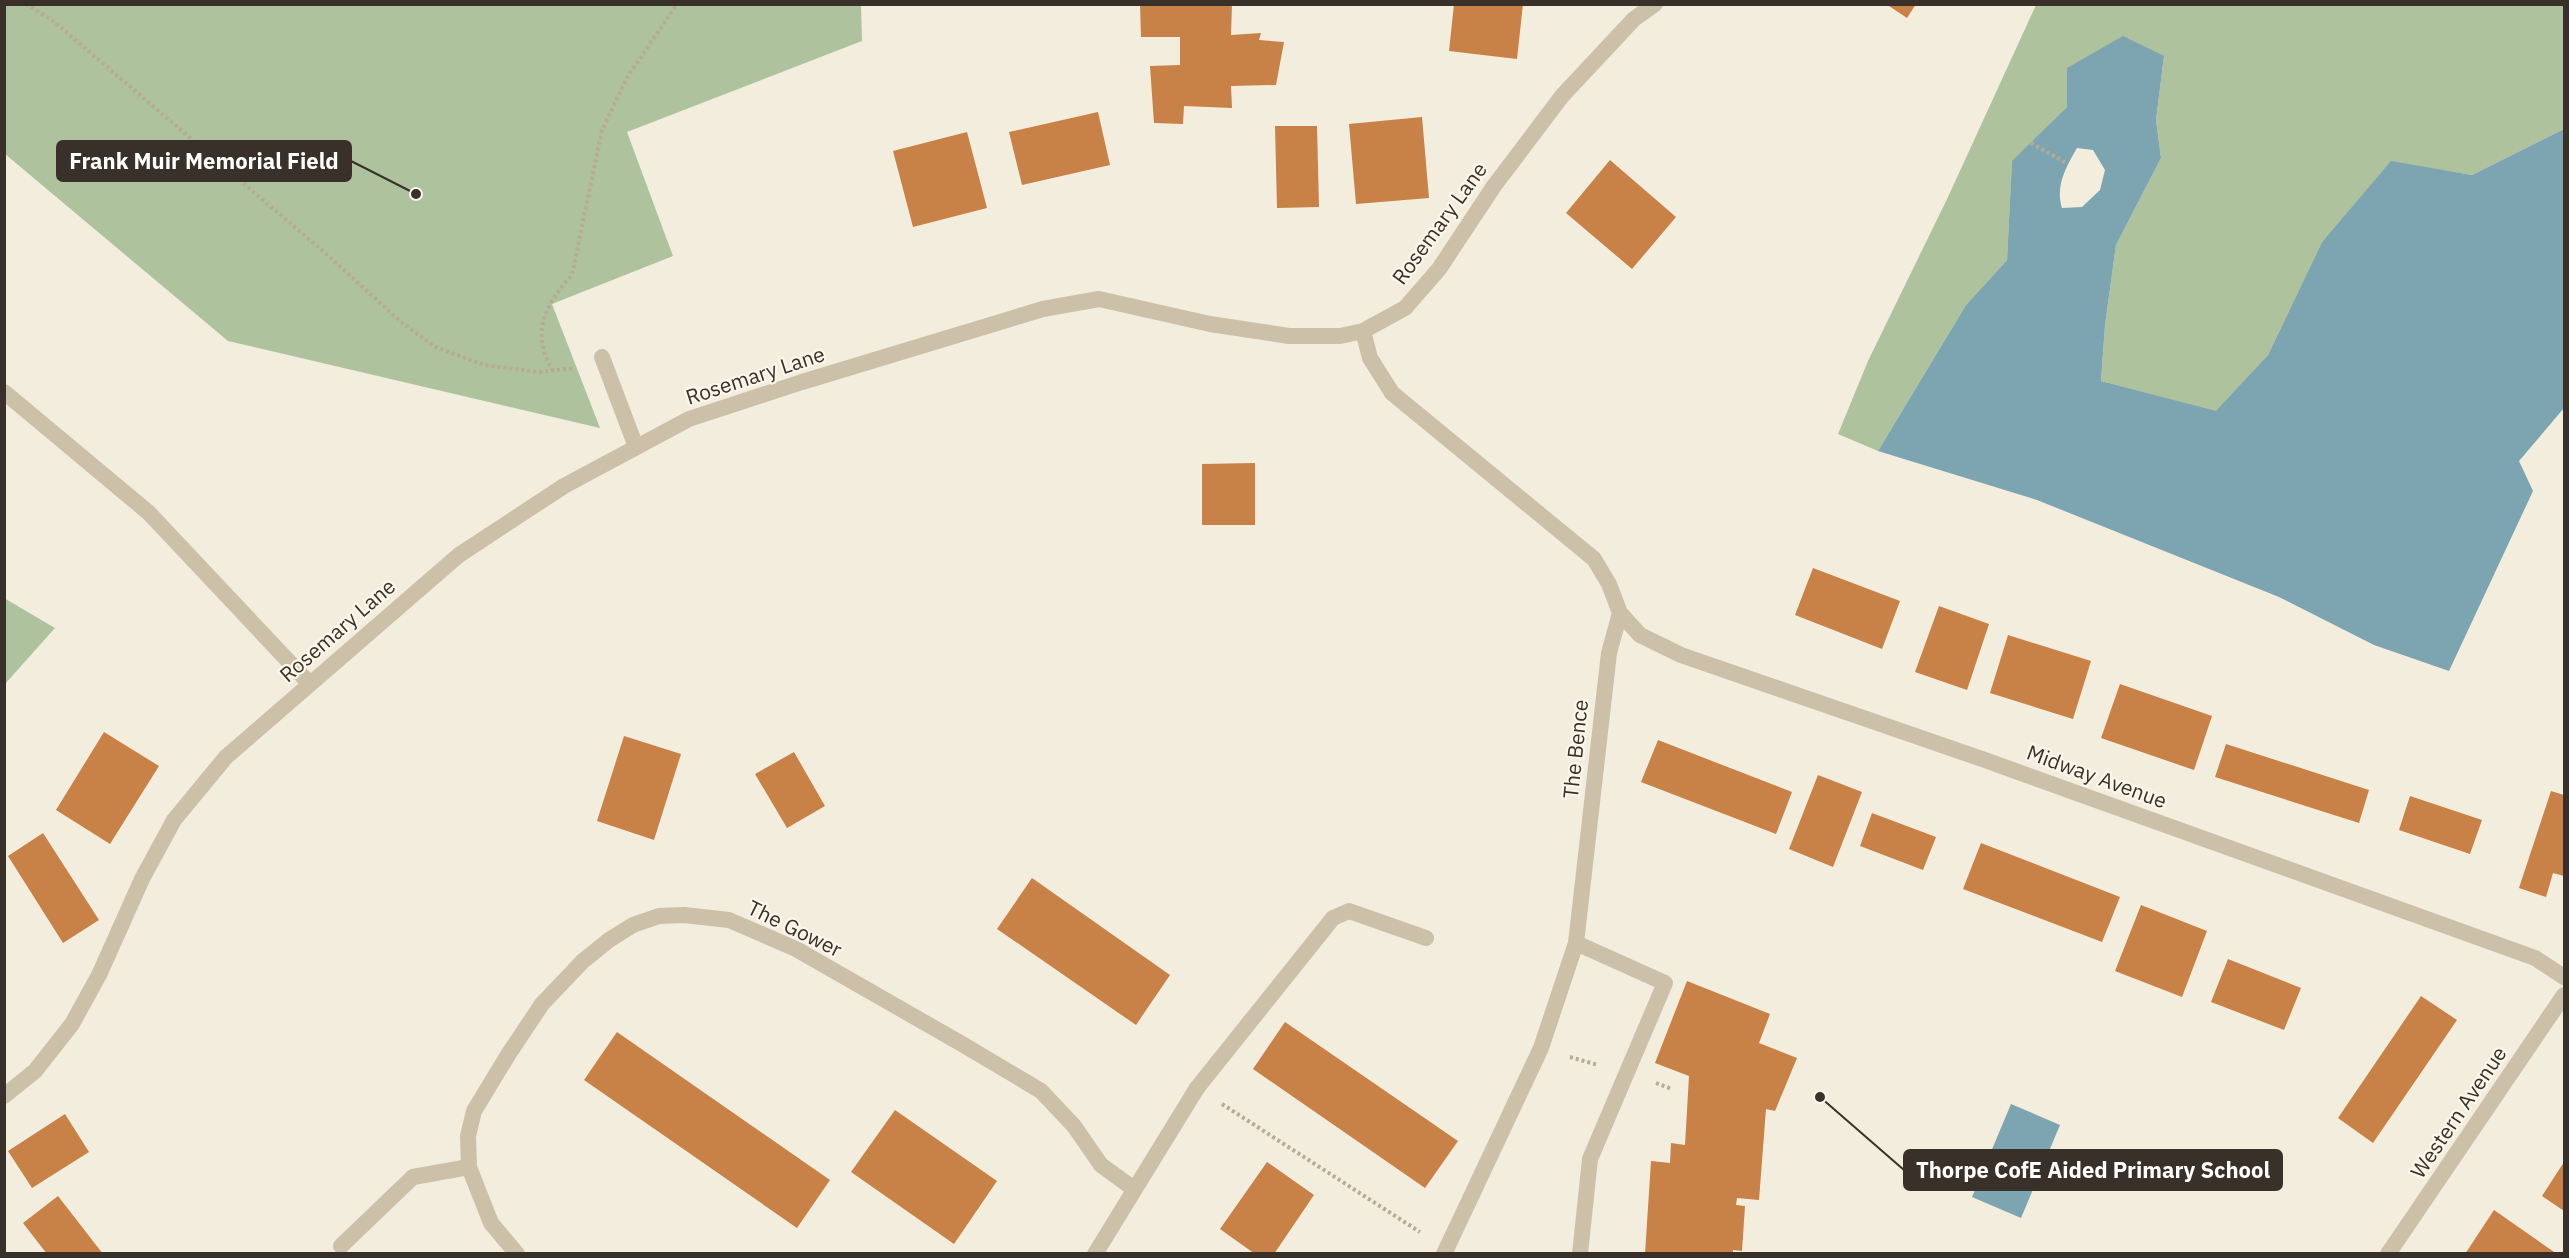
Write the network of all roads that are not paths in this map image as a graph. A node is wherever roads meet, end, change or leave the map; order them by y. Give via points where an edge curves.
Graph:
1 (1655, 4) edge
2 (1363, 332) junction
3 (602, 357) dead end
4 (4, 392) edge
5 (636, 447) junction
6 (1620, 613) junction
7 (309, 683) junction
8 (1426, 938) dead end
9 (1576, 943) junction
10 (2565, 977) edge
11 (2565, 995) edge
12 (4, 1096) edge
13 (469, 1167) junction
14 (1134, 1189) junction
15 (341, 1246) dead end
16 (1445, 1251) edge
17 (517, 1254) edge
18 (1095, 1254) edge
19 (1580, 1254) edge
20 (2388, 1254) edge

1 - 2 street, Rosemary Lane via 1634,19 1562,96 1494,186 1439,270 1405,308
2 - 5 street, Rosemary Lane via 1289,336 1210,324 1099,299 1077,302 1043,309 689,419
2 - 6 street via 1370,358 1392,393 1594,559
3 - 5 street
4 - 7 street via 149,513
5 - 7 street, Rosemary Lane via 564,486 459,555
6 - 9 street, The Bence via 1609,653
6 - 10 street, Midway Avenue via 1640,635 1681,655 2535,958
7 - 12 street, Rosemary Lane via 226,756 174,820 72,1024 35,1071
8 - 14 street via 1349,911 1333,918 1197,1088
9 - 16 street, The Bence via 1541,1048
9 - 19 street via 1665,983 1590,1159
11 - 20 street, Western Avenue
13 - 14 street, The Gower via 468,1136 474,1111 542,1004 584,961 633,925 659,916 684,915 729,920 796,949 1041,1091 1074,1126 1101,1165
13 - 15 street via 413,1177
13 - 17 street, The Gower via 491,1222
14 - 18 street

